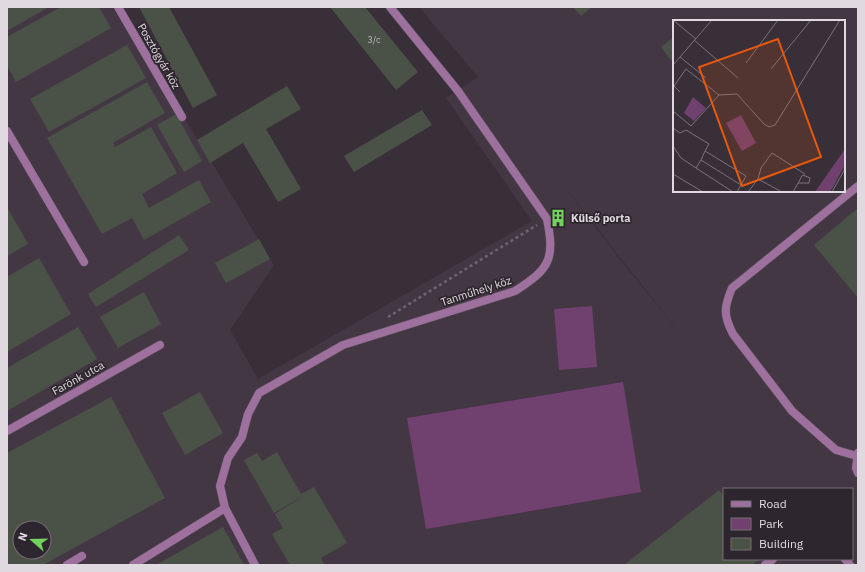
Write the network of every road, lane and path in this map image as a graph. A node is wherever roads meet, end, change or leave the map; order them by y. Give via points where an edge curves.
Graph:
1 (118, 7) edge
2 (390, 7) edge
3 (182, 117) dead end
4 (7, 131) edge
5 (858, 186) edge
6 (547, 219) junction
7 (84, 262) dead end
8 (382, 321) dead end
9 (160, 345) dead end
10 (7, 430) edge
11 (857, 455) edge
12 (858, 473) edge
13 (225, 508) junction
14 (82, 556) dead end
15 (67, 565) edge
16 (134, 565) edge
17 (255, 565) edge

1 - 3 street, Posztógyár köz
2 - 6 street, Tanműhely köz via 458,91
4 - 7 street
5 - 11 street via 732,288 726,304 726,321 733,334 792,411 836,450
6 - 8 path
6 - 13 street, Tanműhely köz via 552,242 548,263 535,279 515,291 342,345 259,393 248,414 242,437 228,458 220,486
9 - 10 street, Farönk utca
11 - 12 street
13 - 16 street
13 - 17 street, Tanműhely köz
14 - 15 street

